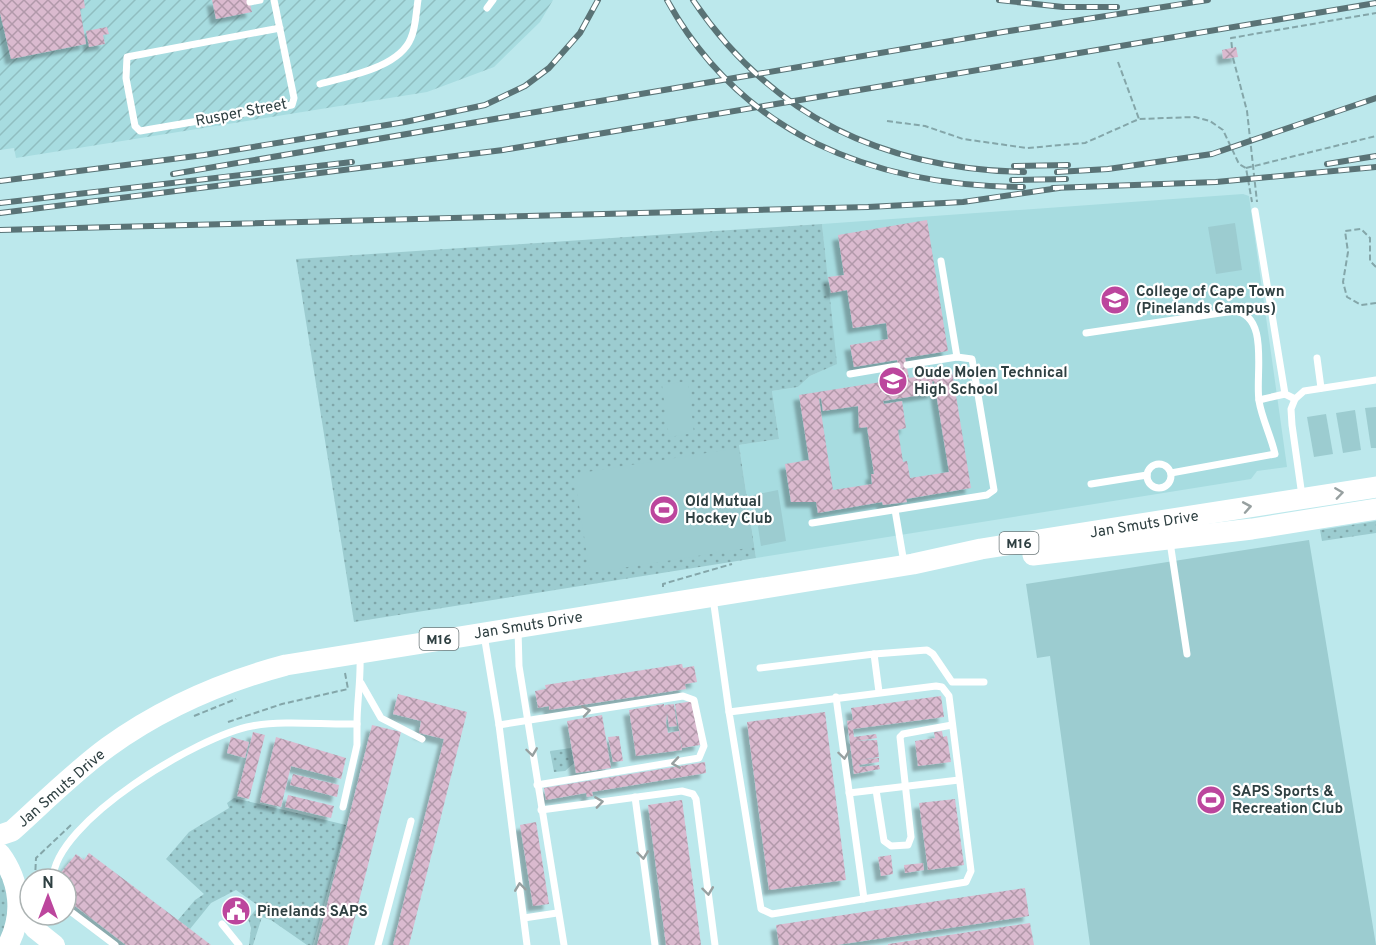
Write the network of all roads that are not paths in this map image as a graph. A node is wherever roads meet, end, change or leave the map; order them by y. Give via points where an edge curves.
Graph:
1 (260, 0) edge
2 (274, 0) edge
3 (418, 0) edge
4 (493, 0) edge
5 (250, 2) dead end
6 (487, 8) dead end
7 (280, 28) junction
8 (320, 84) dead end
9 (1256, 211) road end
10 (941, 261) dead end
11 (1086, 333) dead end
12 (957, 357) junction
13 (1317, 358) dead end
14 (907, 365) dead end
15 (897, 366) dead end
16 (850, 374) dead end
17 (1376, 380) edge
18 (1321, 388) junction
19 (1285, 394) junction
20 (1295, 399) junction
21 (1259, 400) junction
22 (1171, 473) junction
23 (1147, 475) junction
24 (1091, 484) dead end
25 (1376, 488) edge
26 (1302, 498) junction
27 (1376, 509) edge
28 (895, 510) junction
29 (1305, 521) junction
30 (812, 523) dead end
31 (1170, 539) junction
32 (908, 565) junction
33 (713, 596) junction
34 (518, 627) junction
35 (484, 632) junction
36 (874, 654) junction
37 (1187, 654) dead end
38 (360, 658) junction
39 (760, 668) dead end
40 (984, 682) dead end
41 (362, 683) junction
42 (879, 692) junction
43 (836, 697) junction
44 (729, 712) junction
45 (528, 720) junction
46 (357, 724) junction
47 (500, 725) junction
48 (952, 725) junction
49 (422, 739) dead end
50 (959, 780) junction
51 (537, 785) junction
52 (905, 787) junction
53 (876, 790) junction
54 (849, 793) junction
55 (635, 797) junction
56 (343, 807) dead end
57 (541, 810) junction
58 (411, 821) dead end
59 (6, 833) edge
60 (3, 857) edge
61 (55, 867) edge
62 (864, 899) junction
63 (18, 909) joint
64 (557, 913) junction
65 (78, 917) edge
66 (524, 918) junction
67 (222, 924) dead end
68 (32, 927) edge
69 (8, 945) edge
70 (55, 945) edge
71 (115, 945) edge
72 (239, 945) edge
73 (378, 945) edge
74 (527, 945) edge
75 (564, 945) edge
76 (655, 945) edge
77 (715, 945) edge

1 - 5 lane
2 - 7 lane, Rusper Street
3 - 8 lane via 412,38 405,47 382,66
4 - 6 lane
7 - 7 lane, Rusper Street via 294,98 292,105 140,131 135,126 125,61 132,55
9 - 19 lane
10 - 12 lane
11 - 21 lane via 1243,312 1250,318 1257,338
12 - 14 lane
12 - 28 lane via 969,357 974,363 994,490 987,495
13 - 18 lane
15 - 16 lane
17 - 18 lane
18 - 20 lane via 1304,391
19 - 20 lane
19 - 21 lane
20 - 26 lane via 1292,425
21 - 22 lane via 1275,454
22 - 23 lane via 1167,467 1155,465
22 - 23 lane via 1160,487 1154,486
23 - 24 lane
26 -> 25 main road, Jan Smuts Drive / M16
26 - 29 lane
32 -> 26 main road, Jan Smuts Drive / M16 via 981,549
27 - 29 main road, Jan Smuts Drive / M16
28 - 30 lane
28 - 32 lane
29 - 31 main road, Jan Smuts Drive / M16
31 - 32 main road, Jan Smuts Drive / M16
31 - 37 lane
32 - 33 main road, Jan Smuts Drive / M16
33 - 34 main road, Jan Smuts Drive / M16
33 - 44 lane
34 - 35 main road, Jan Smuts Drive / M16
34 - 45 lane via 519,666
35 - 38 main road, Jan Smuts Drive / M16
35 - 47 lane
36 - 39 lane
36 - 40 lane via 927,650 952,682
36 - 42 lane
38 - 41 lane
38 - 59 main road, Jan Smuts Drive / M16 via 258,673 177,705 101,752
41 - 46 lane
41 - 49 lane via 381,718
42 - 43 lane
42 - 48 lane via 942,687 949,696
43 - 44 lane
43 -> 54 lane
44 - 62 lane via 761,909 772,914
45 - 47 lane
45 -> 51 lane
45 -> 51 lane via 689,696 697,705 704,746 699,758 693,760
46 - 56 lane via 357,745
46 - 61 lane via 254,726 212,739 128,789 71,838
66 -> 47 lane
48 - 50 lane
48 - 52 lane via 901,735
50 - 52 lane
50 - 62 lane via 970,877 961,884
51 - 57 lane
52 - 53 lane
52 - 53 lane via 911,837 904,846 891,846 884,841
53 - 54 lane
54 - 62 lane
57 -> 55 lane
55 -> 76 lane
55 -> 77 lane via 686,790 695,796
57 - 64 lane
58 - 73 lane
59 - 60 main road, Jan Smuts Drive / M16
60 - 63 main road, M16 via 15,881
63 - 69 main road, M16
64 - 66 lane
64 - 75 lane
65 - 71 lane
66 - 74 lane
67 - 72 lane
68 - 70 street

